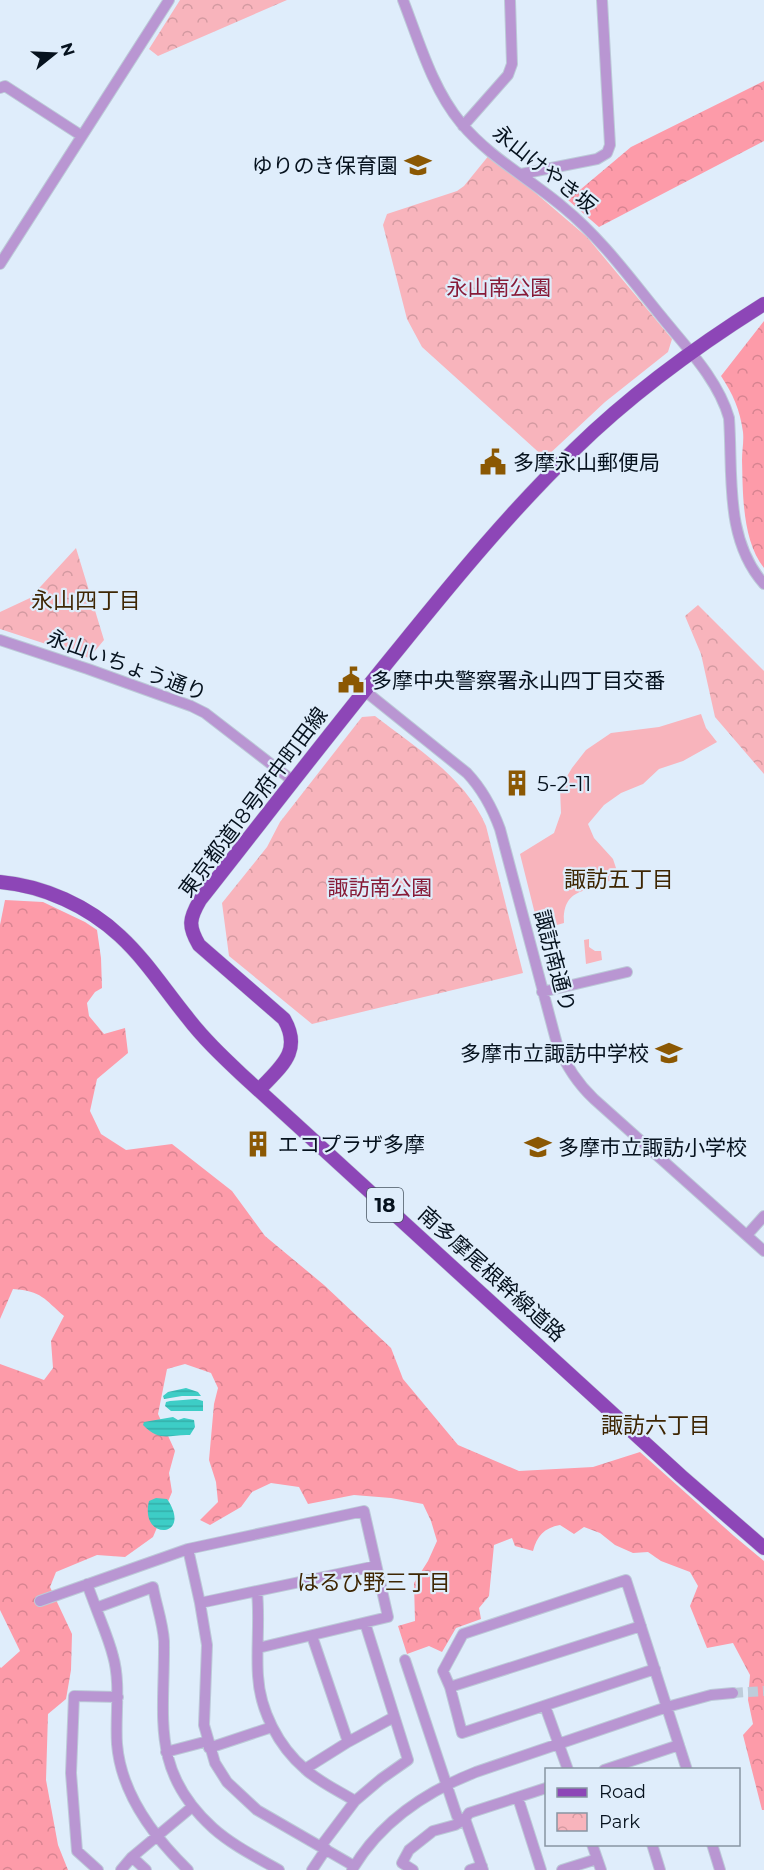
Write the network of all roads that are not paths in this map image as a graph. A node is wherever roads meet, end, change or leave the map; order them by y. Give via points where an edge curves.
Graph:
1 (169, 0) edge
2 (403, 0) edge
3 (510, 0) edge
4 (602, 0) edge
5 (0, 88) edge
6 (463, 126) junction
7 (82, 136) junction
8 (521, 174) junction
9 (0, 264) edge
10 (764, 303) edge
11 (690, 353) junction
12 (764, 584) edge
13 (0, 640) edge
14 (364, 691) junction
15 (293, 781) junction
16 (0, 882) edge
17 (627, 972) dead end
18 (542, 992) junction
19 (259, 1090) junction
20 (764, 1216) edge
21 (747, 1235) junction
22 (764, 1251) edge
23 (764, 1548) edge
24 (188, 1549) junction
25 (376, 1566) junction
26 (87, 1584) junction
27 (256, 1592) junction
28 (40, 1601) dead end
29 (200, 1603) junction
30 (96, 1608) junction
31 (365, 1623) junction
32 (641, 1626) junction
33 (312, 1636) junction
34 (258, 1648) junction
35 (405, 1660) dead end
36 (655, 1669) junction
37 (450, 1687) junction
38 (733, 1693) tunnel mouth
39 (117, 1697) junction
40 (545, 1706) junction
41 (667, 1707) junction
42 (394, 1717) junction
43 (272, 1726) junction
44 (348, 1742) junction
45 (560, 1744) junction
46 (208, 1745) junction
47 (679, 1745) junction
48 (166, 1752) junction
49 (626, 1766) edge
50 (567, 1768) edge
51 (686, 1768) edge
52 (305, 1769) junction
53 (446, 1784) junction
54 (545, 1788) edge
55 (518, 1798) junction
56 (355, 1802) junction
57 (192, 1807) junction
58 (463, 1819) junction
59 (156, 1835) junction
60 (592, 1846) edge
61 (652, 1846) edge
62 (712, 1846) edge
63 (323, 1847) junction
64 (132, 1857) junction
65 (597, 1858) junction
66 (353, 1868) edge
67 (482, 1868) edge
68 (98, 1870) edge
69 (121, 1870) edge
70 (146, 1870) edge
71 (188, 1870) edge
72 (279, 1870) edge
73 (312, 1870) edge
74 (413, 1870) edge
75 (470, 1870) edge
76 (542, 1870) edge
77 (562, 1870) edge
78 (601, 1870) edge
79 (660, 1870) edge
80 (720, 1870) edge

1 - 7 street
2 - 6 street, 永山けやき坂 via 440,93
3 - 6 street via 512,64 508,75
4 - 8 street via 610,145 607,153 597,159
5 - 7 street via 5,86
6 - 8 street, 永山けやき坂
7 - 9 street
8 - 11 street, 永山けやき坂 via 590,232
10 - 11 main road, 東京都道18号府中町田線
11 - 12 street, 永山けやき坂 via 711,381 729,418 737,530 748,562
11 - 14 main road, 東京都道18号府中町田線 via 574,449 510,515
13 - 15 street, 永山いちょう通り via 191,706
14 - 15 main road, 東京都道18号府中町田線
14 - 18 street, 諏訪南通り via 467,773 492,806
15 - 19 main road, 東京都道18号府中町田線 via 200,900 191,922 199,945 284,1019 290,1029 291,1050 286,1060
16 - 19 main road, 南多摩尾根幹線道路 / 18 via 64,900 95,916 120,936 210,1044
17 - 18 street
18 - 21 street, 諏訪南通り via 562,1056 582,1088
19 - 23 main road, 南多摩尾根幹線道路 / 18
20 - 21 street
21 - 22 street, 諏訪南通り
24 - 25 street via 364,1511
24 - 26 street
24 - 29 street
25 - 27 street
25 - 31 street via 388,1617
26 - 28 street
26 - 30 street
27 - 29 street
27 - 34 street
29 - 46 street via 207,1645 204,1725
30 - 39 street via 114,1657
30 - 48 street via 153,1587 164,1638 162,1724
31 - 33 street
31 - 42 street
32 - 36 street
32 - 37 street
32 - 37 street via 626,1580 550,1604 463,1634 443,1671
33 - 34 street
33 - 44 street
34 - 43 street via 263,1704
35 - 53 street
36 - 40 street
36 - 41 street
37 - 40 street via 462,1733
38 - 41 street
39 - 59 street via 117,1745 122,1767 141,1814
39 - 68 street via 74,1696 70,1773 77,1851
40 - 45 street
41 - 45 street
41 - 47 street
42 - 44 street
42 - 56 street via 408,1761
43 - 46 street
43 - 52 street via 285,1748
44 - 52 street
45 - 50 street
45 - 53 street
46 - 48 street
46 - 63 street via 214,1763 237,1794 257,1810
47 - 49 street
47 - 51 street
48 - 57 street
52 - 56 street
53 - 58 street via 457,1815
53 - 66 street via 402,1812
54 - 55 street
55 - 58 street via 469,1813
55 - 76 street
56 - 63 street
57 - 59 street
57 - 72 street via 228,1840
58 - 67 street
58 - 74 street via 434,1831 409,1851 402,1863
59 - 64 street
59 - 71 street
60 - 65 street
61 - 79 street
62 - 80 street
63 - 66 street
63 - 73 street
64 - 69 street
64 - 70 street
65 - 77 street
65 - 78 street
67 - 75 street

